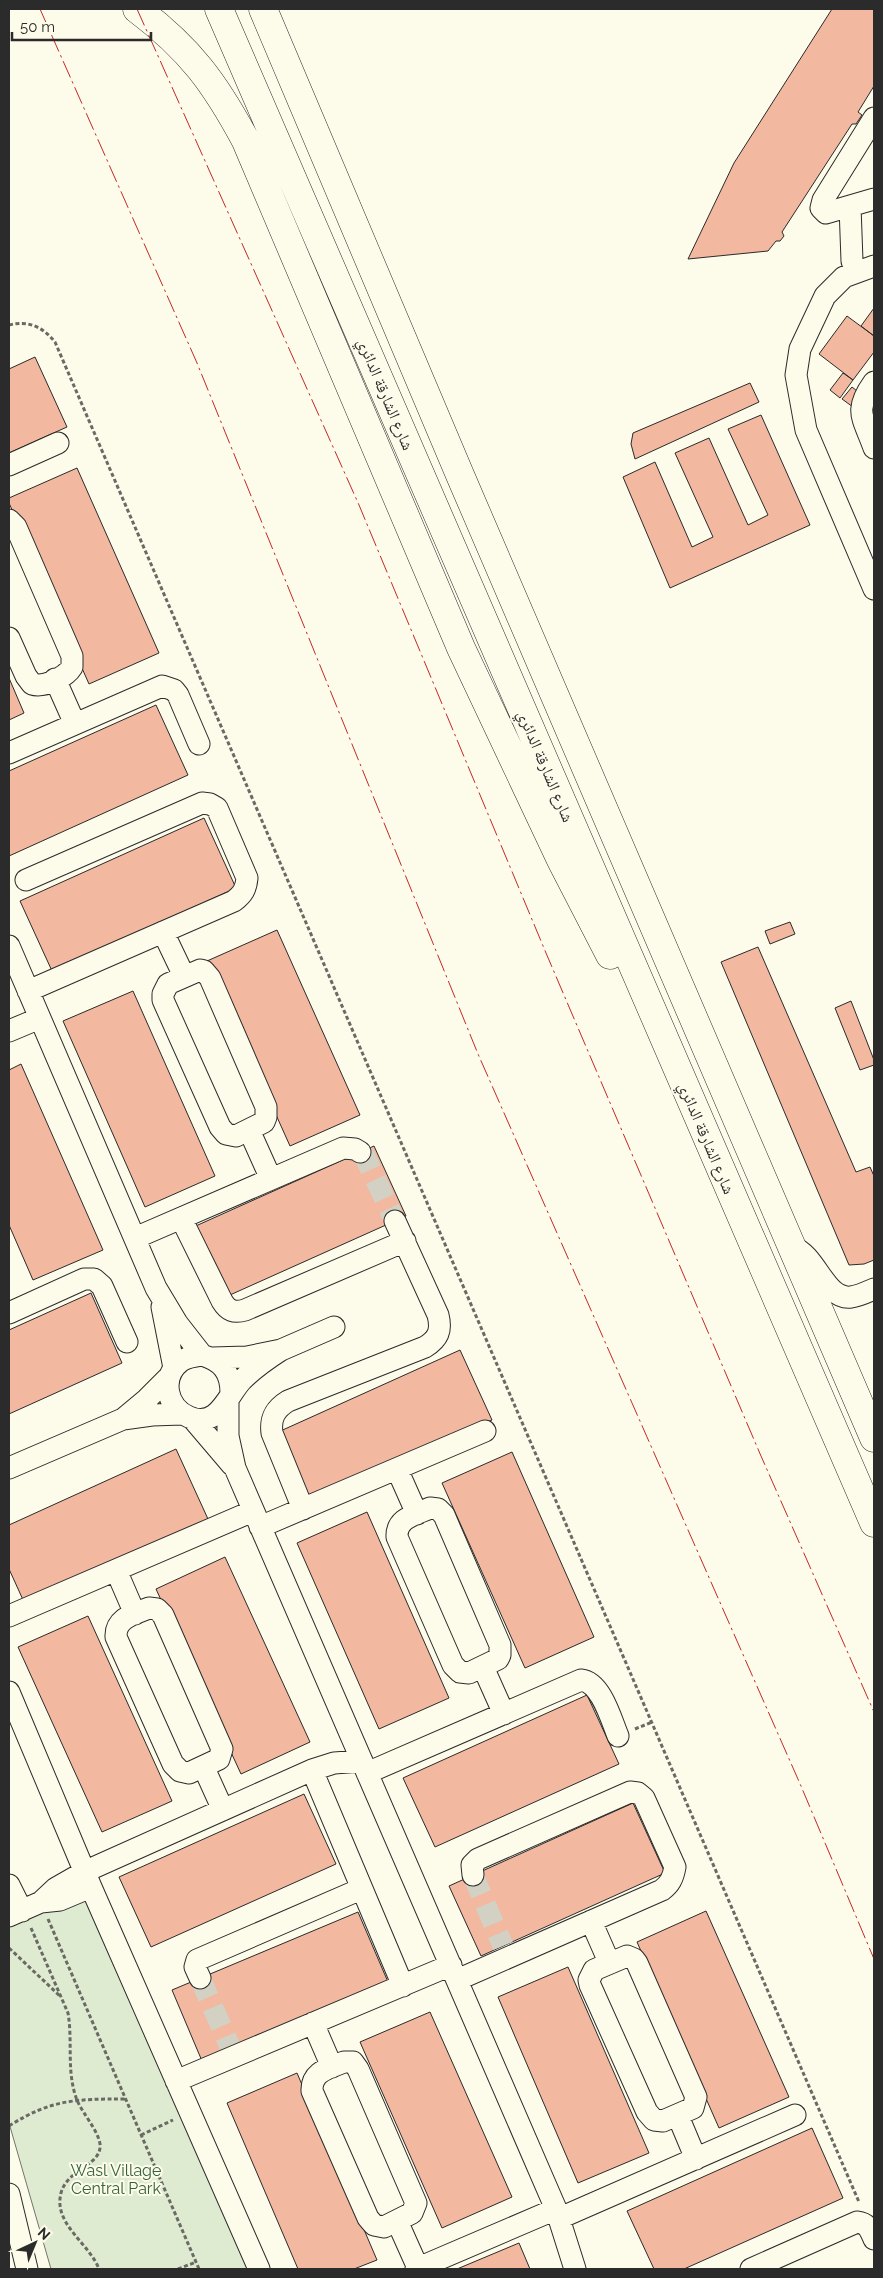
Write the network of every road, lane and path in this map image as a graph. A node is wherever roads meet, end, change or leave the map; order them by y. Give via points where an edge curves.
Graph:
1 (137, 9) edge
2 (219, 9) edge
3 (263, 9) edge
4 (874, 118) edge
5 (874, 199) edge
6 (850, 206) junction
7 (874, 259) edge
8 (852, 261) junction
9 (874, 266) edge
10 (9, 324) edge
11 (803, 327) junction
12 (874, 382) edge
13 (58, 443) dead end
14 (874, 448) edge
15 (9, 465) edge
16 (9, 520) edge
17 (874, 589) edge
18 (9, 638) edge
19 (55, 679) junction
20 (75, 724) junction
21 (199, 744) dead end
22 (9, 753) edge
23 (26, 880) dead end
24 (163, 932) junction
25 (9, 946) edge
26 (184, 976) junction
27 (28, 991) junction
28 (40, 1018) junction
29 (9, 1031) edge
30 (684, 1086) junction
31 (249, 1130) junction
32 (360, 1152) dead end
33 (271, 1179) junction
34 (182, 1218) junction
35 (395, 1221) tunnel mouth
36 (135, 1238) junction
37 (405, 1241) junction
38 (791, 1246) junction
39 (156, 1288) junction
40 (874, 1289) edge
41 (9, 1313) edge
42 (334, 1327) dead end
43 (127, 1342) dead end
44 (281, 1350) junction
45 (207, 1356) junction
46 (172, 1372) junction
47 (229, 1398) junction
48 (187, 1416) junction
49 (123, 1419) junction
50 (485, 1432) dead end
51 (874, 1438) edge
52 (9, 1468) edge
53 (235, 1468) junction
54 (397, 1469) junction
55 (303, 1509) junction
56 (417, 1514) junction
57 (257, 1519) junction
58 (874, 1523) edge
59 (116, 1570) junction
60 (135, 1614) junction
61 (9, 1616) edge
62 (483, 1667) junction
63 (9, 1692) edge
64 (504, 1714) junction
65 (618, 1736) dead end
66 (364, 1767) junction
67 (204, 1768) junction
68 (312, 1770) junction
69 (222, 1810) junction
70 (474, 1875) dead end
71 (88, 1880) junction
72 (9, 1885) edge
73 (361, 1889) junction
74 (24, 1910) edge
75 (591, 1921) junction
76 (9, 1948) edge
77 (609, 1962) junction
78 (454, 1973) junction
79 (200, 1978) tunnel mouth
80 (403, 1986) junction
81 (63, 1999) junction
82 (313, 2024) junction
83 (332, 2067) junction
84 (176, 2081) junction
85 (76, 2099) junction
86 (126, 2099) junction
87 (190, 2112) junction
88 (795, 2115) dead end
89 (678, 2116) junction
90 (9, 2126) edge
91 (141, 2135) junction
92 (696, 2159) junction
93 (9, 2194) edge
94 (558, 2214) junction
95 (397, 2221) junction
96 (868, 2231) edge
97 (196, 2262) junction
98 (27, 2269) edge
99 (99, 2269) edge
100 (178, 2269) edge
101 (199, 2269) edge
102 (259, 2269) edge
103 (417, 2269) edge
104 (575, 2269) edge
105 (592, 2269) edge
106 (750, 2269) edge

1 - 30 highway via 163,28 196,62 224,100 246,141 492,716 600,937
2 - 30 highway, شارع الشارقة الدائري
3 - 38 highway
4 - 6 street via 821,208 826,213
5 - 6 street
6 - 8 street
7 - 8 street
8 - 11 street via 826,277 816,289
9 - 11 street via 844,278 834,286
10 - 96 path via 35,326 55,342 860,2205
11 - 17 street via 787,353 785,375 791,404 806,430
12 - 14 street via 860,409
13 - 15 street
16 - 19 street via 16,527 74,662 70,671
18 - 19 street via 28,681 37,685
19 - 20 street
20 - 21 street via 162,686 178,696
20 - 22 street
23 - 24 street via 202,803 210,804 221,815 245,869 246,887 234,901
24 - 26 street
24 - 27 street
25 - 27 street
26 - 31 street via 200,970 210,978 266,1107 264,1122
26 - 31 street via 168,984 163,1000 222,1131 231,1136
27 - 28 street
28 - 29 street
28 - 36 street
30 - 58 highway, شارع الشارقة الدائري
31 - 33 street
32 - 33 street via 343,1148
33 - 34 street
34 - 36 street
34 - 37 street via 222,1301 227,1309 236,1312
35 - 37 street
36 - 39 street
37 - 55 street via 441,1325 439,1334 433,1342 280,1406 271,1423 272,1433
38 - 40 street via 807,1256 835,1293 851,1297
38 - 51 highway
39 - 45 street via 178,1323
39 - 46 street
41 - 43 street via 84,1279 94,1279 102,1286
42 - 44 street
44 - 45 street via 247,1356
44 - 47 street via 254,1369
45 - 46 street via 182,1361
45 - 47 street via 227,1372 231,1382
46 - 48 street via 168,1387 170,1398 174,1407
46 - 49 street via 147,1400
47 - 48 street via 221,1411 212,1416 202,1419
47 - 53 street via 228,1436
48 - 49 street via 152,1415
48 - 53 street
49 - 52 street
50 - 54 street
53 - 57 street
54 - 55 street
54 - 56 street
55 - 57 street
56 - 62 street via 434,1508 444,1515 500,1644 498,1659
56 - 62 street via 398,1526 397,1537 456,1669 465,1674
57 - 59 street
57 - 66 street
59 - 60 street
59 - 61 street
60 - 67 street via 153,1608 163,1615 222,1749 219,1759
60 - 67 street via 120,1622 116,1637 176,1768 184,1773
62 - 64 street
63 - 71 street
64 - 65 street via 575,1682 588,1681 598,1689
64 - 66 street
66 - 68 street via 334,1763
66 - 78 street
67 - 69 street
68 - 69 street
68 - 73 street
69 - 71 street
70 - 75 street via 472,1865 478,1858 622,1795 638,1793 648,1804 672,1858 674,1877 662,1890
71 - 74 street via 56,1888
71 - 84 street
72 - 74 street
73 - 79 street via 197,1960 195,1967
73 - 80 street
74 - 81 path
74 - 86 path
75 - 77 street
75 - 78 street
76 - 81 path
77 - 89 street via 631,1957 640,1972 696,2097 693,2108
77 - 89 street via 594,1970 590,1985 650,2117 658,2121
78 - 80 street
78 - 94 street
80 - 82 street
81 - 85 path via 71,2028 70,2072
82 - 83 street
82 - 84 street via 232,2053
83 - 95 street via 349,2061 356,2065 415,2198 412,2213
83 - 95 street via 316,2075 312,2091 370,2222 379,2227
84 - 87 street
85 - 86 path
85 - 90 path via 39,2109
85 - 99 path via 100,2140 100,2149 97,2156 65,2183 61,2210
86 - 91 path
87 - 91 path
87 - 102 street
88 - 92 street
89 - 92 street
91 - 97 path
92 - 94 street
93 - 98 street
94 - 103 street
94 - 104 street
94 - 105 street
95 - 103 street
96 - 106 street via 851,2225
97 - 100 path
97 - 101 path

